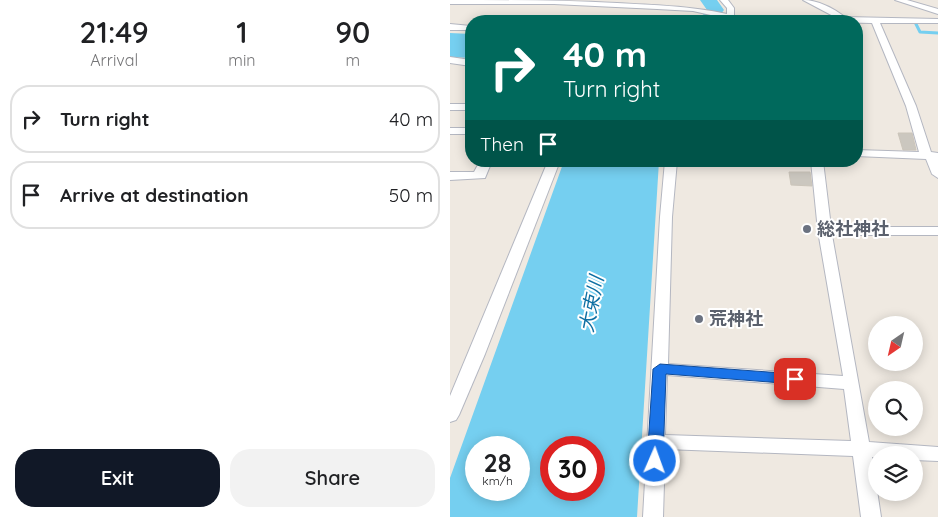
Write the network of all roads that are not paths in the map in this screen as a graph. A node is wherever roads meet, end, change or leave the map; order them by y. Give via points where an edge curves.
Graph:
1 (694, 0) edge
2 (724, 0) edge
3 (807, 0) edge
4 (899, 0) edge
5 (916, 0) edge
6 (450, 2) edge
7 (924, 8) junction
8 (701, 11) junction
9 (938, 12) edge
10 (697, 15) edge
11 (714, 15) edge
12 (729, 15) edge
13 (837, 15) edge
14 (863, 20) edge
15 (875, 20) junction
16 (938, 21) edge
17 (450, 27) edge
18 (465, 28) edge
19 (450, 60) edge
20 (465, 62) edge
21 (450, 107) edge
22 (465, 107) edge
23 (465, 130) edge
24 (450, 131) edge
25 (863, 153) edge
26 (931, 156) edge
27 (483, 167) edge
28 (552, 167) edge
29 (670, 167) edge
30 (818, 167) edge
31 (938, 174) edge
32 (450, 176) edge
33 (826, 231) junction
34 (938, 231) edge
35 (660, 369) junction
36 (852, 383) junction
37 (450, 415) edge
38 (656, 442) junction
39 (861, 449) junction
40 (938, 454) edge
41 (654, 517) edge
42 (871, 517) edge

1 - 8 street
2 - 12 street via 731,7
3 - 13 street
4 - 7 street
5 - 7 street
6 - 8 street via 554,2
7 - 9 street
8 - 10 street
8 - 11 street
14 - 15 street
15 - 16 street
15 - 26 street
17 - 18 street
19 - 20 street
21 - 22 street
23 - 24 street
25 - 26 street
26 - 31 street
27 - 32 street via 481,176
28 - 37 street
29 - 35 street
30 - 33 street
33 - 34 street
33 - 36 street
35 - 36 street
35 - 38 street
36 - 39 street
38 - 39 street
38 - 41 street
39 - 40 street
39 - 42 street

